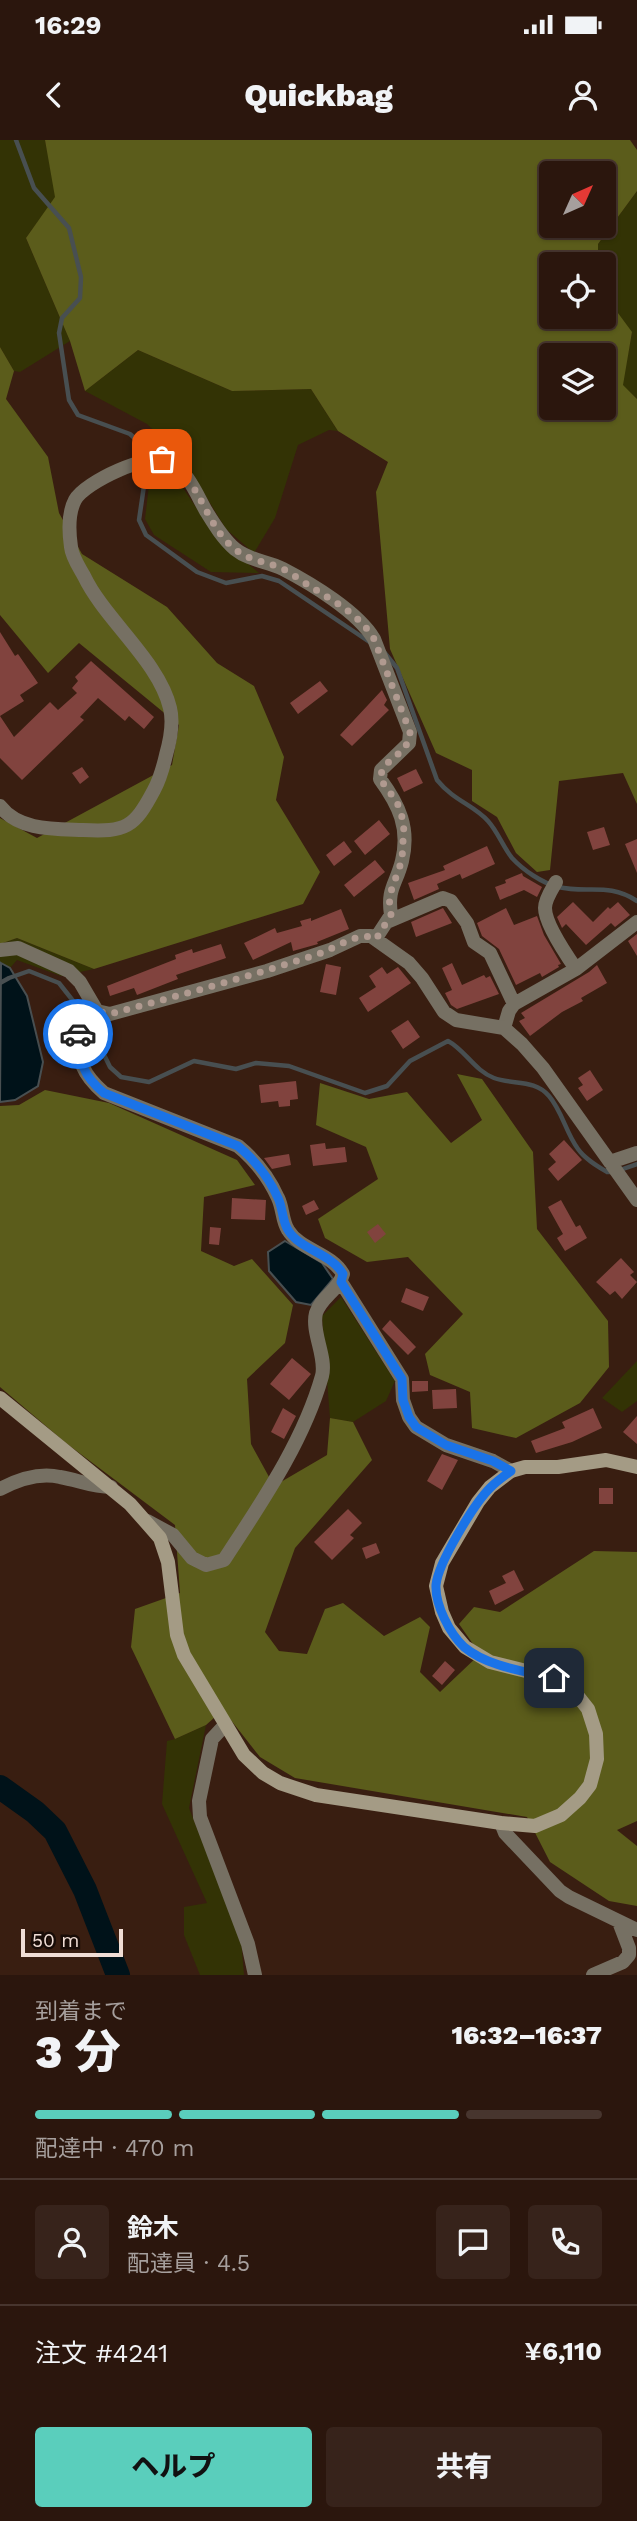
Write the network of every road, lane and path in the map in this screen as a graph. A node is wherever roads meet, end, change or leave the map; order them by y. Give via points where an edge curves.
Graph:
1 (0, 806) edge
2 (553, 886) dead end
3 (389, 920) junction
4 (637, 922) edge
5 (376, 939) junction
6 (0, 950) edge
7 (576, 969) junction
8 (514, 1004) junction
9 (90, 1016) junction
10 (504, 1028) junction
11 (637, 1153) edge
12 (610, 1162) junction
13 (637, 1200) edge
14 (341, 1282) junction
15 (0, 1398) edge
16 (637, 1467) edge
17 (511, 1471) junction
18 (111, 1487) junction
19 (0, 1489) edge
20 (148, 1521) junction
21 (225, 1725) junction
22 (501, 1823) junction
23 (619, 1922) junction
24 (637, 1930) edge
25 (255, 1975) edge
26 (593, 1975) edge

1 - 3 street via 22,823 112,831 143,812 159,781 171,736 170,709 156,675 91,591 71,550 69,519 75,500 86,488 105,476 162,459 185,475 234,549 281,568 355,615 374,639 410,732 409,743 381,770 380,779 397,802 404,823 402,860 389,897
2 - 7 street via 545,909 558,942
3 - 5 street
3 - 8 street via 443,898 451,901 474,942 489,953
4 - 7 street
5 - 9 street via 360,936 267,971
5 - 10 street via 409,963 444,1013 456,1020
6 - 9 street via 18,948 69,971 80,982
7 - 8 street
8 - 10 street
9 - 14 street via 77,1029 81,1065 91,1082 104,1093 238,1146 254,1159 279,1199 286,1228 338,1266
10 - 12 street via 543,1068
11 - 12 street
12 - 13 street
14 - 17 street via 402,1379 403,1400 416,1427 446,1445
14 - 20 street via 316,1314 323,1374 297,1439 224,1560 206,1565 192,1558 173,1535
15 - 18 street
16 - 17 street via 606,1460
17 - 22 street via 478,1502 442,1563 436,1586 442,1612 465,1647 490,1662 554,1678 573,1690 588,1709 597,1759 590,1786 561,1815 535,1826
18 - 19 street via 37,1475
18 - 20 street
20 - 21 street via 168,1562 177,1635 184,1655
21 - 22 street via 244,1755 280,1783 316,1794
21 - 25 street via 212,1739 200,1817 248,1944
22 - 23 street via 505,1833 560,1891
23 - 24 street
23 - 26 street via 629,1955

